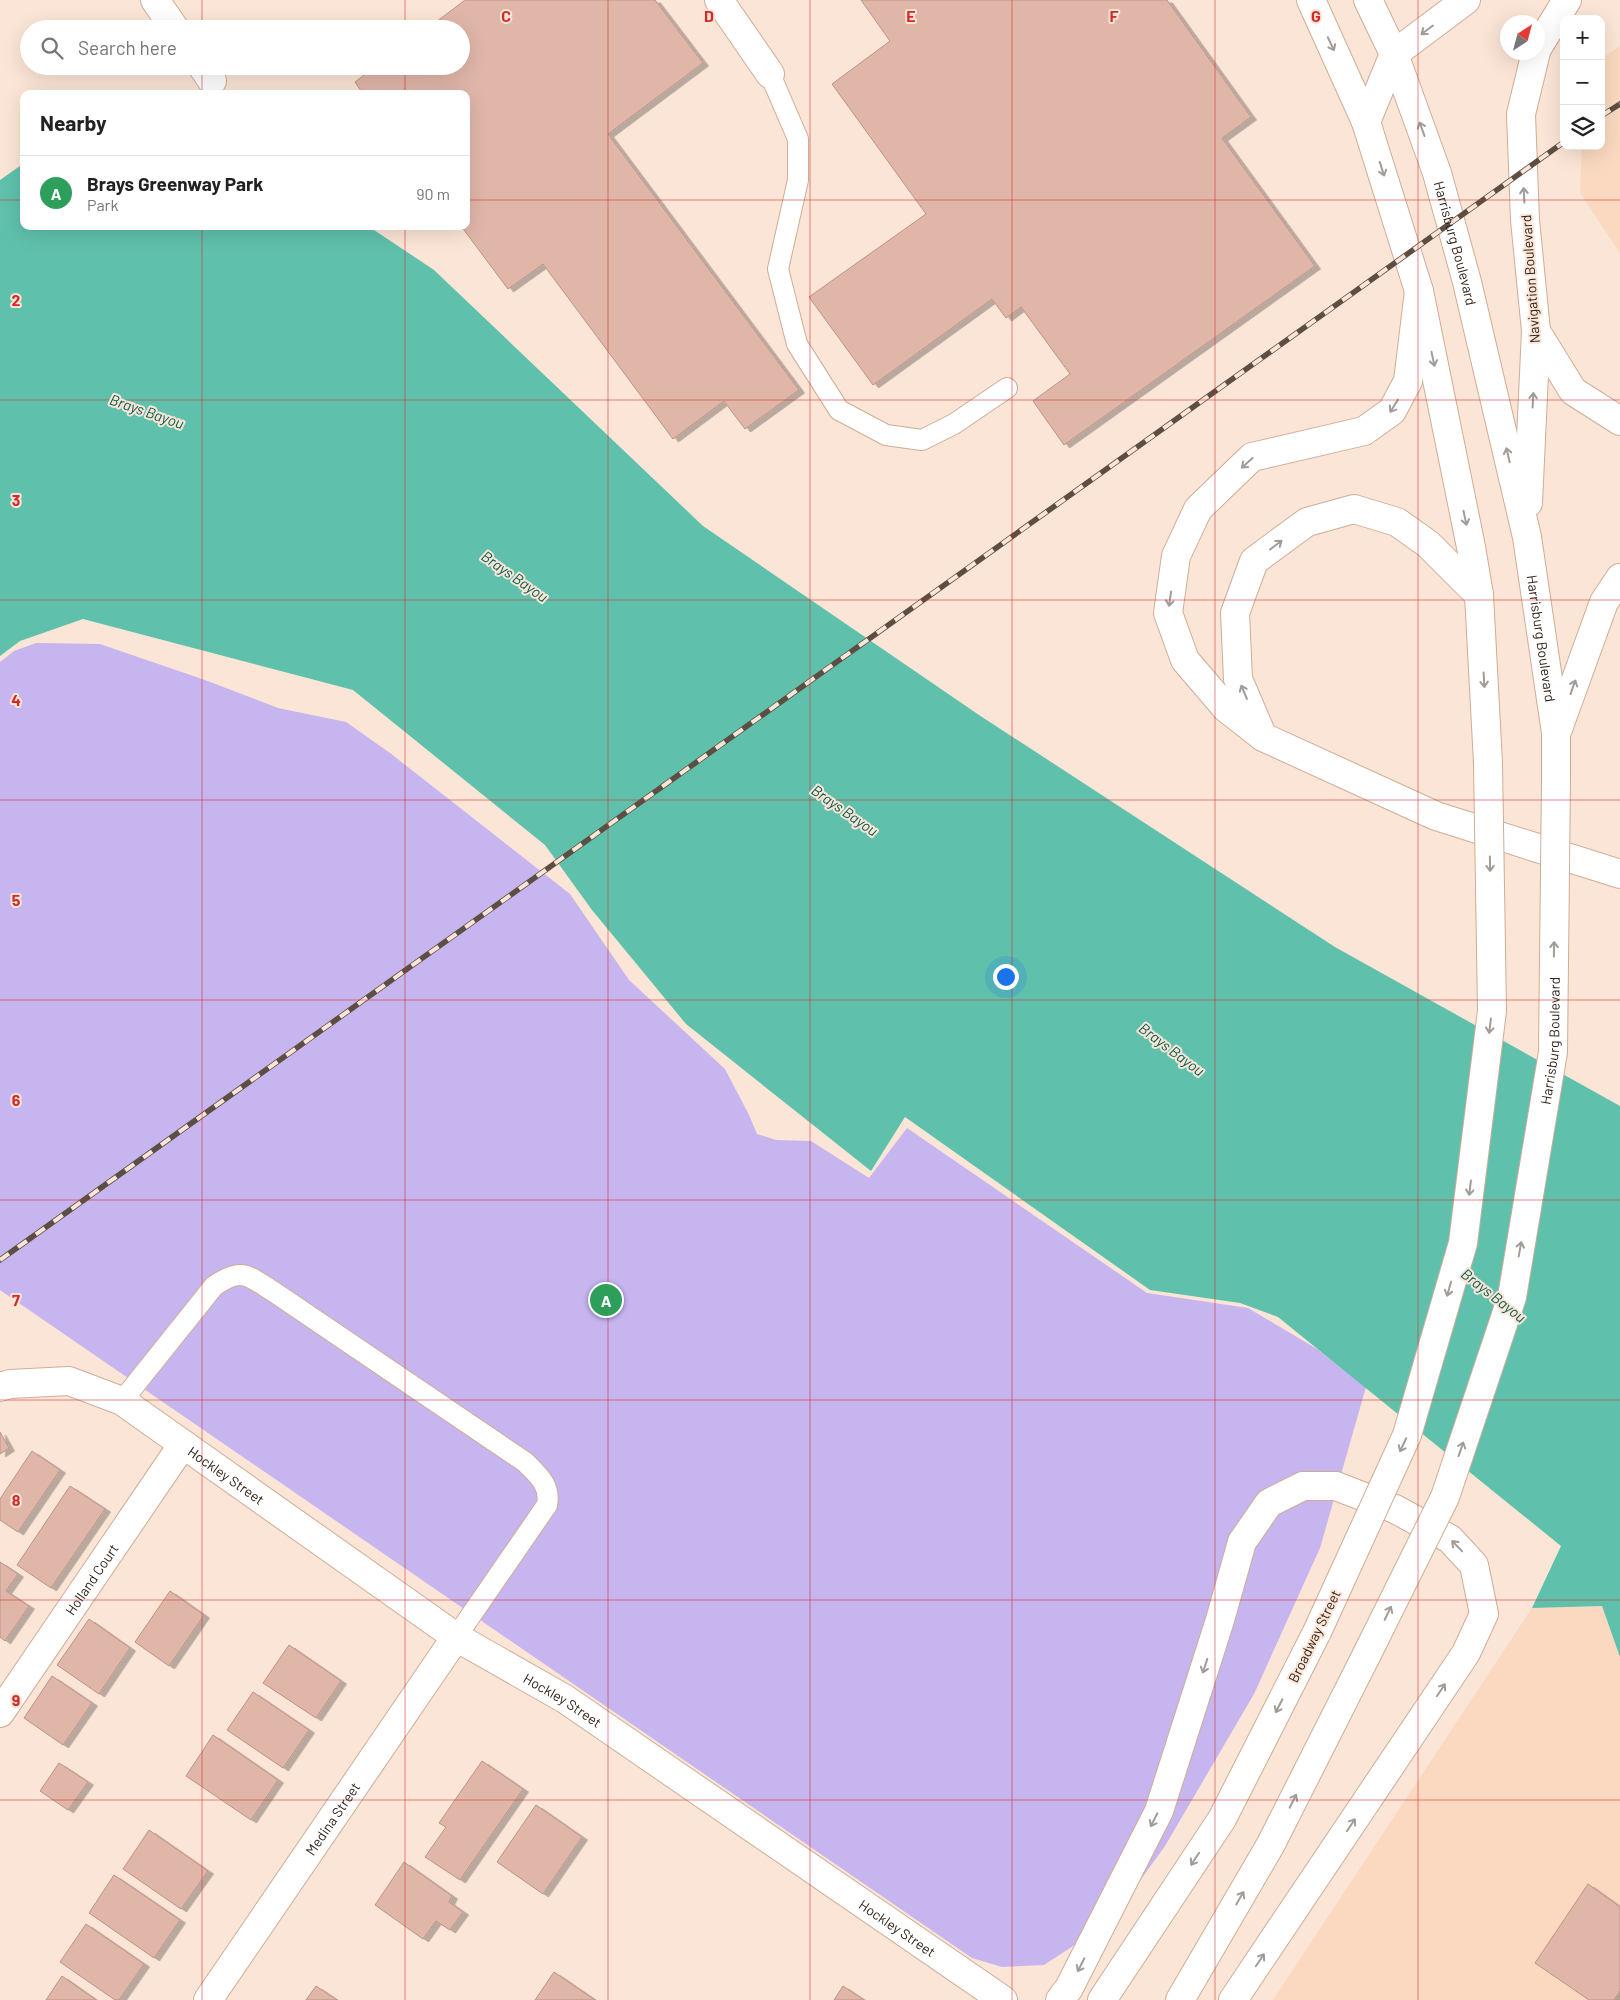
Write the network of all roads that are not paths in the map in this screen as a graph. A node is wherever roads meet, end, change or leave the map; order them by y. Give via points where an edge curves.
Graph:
1 (155, 0) edge
2 (719, 0) edge
3 (1311, 0) edge
4 (1368, 0) edge
5 (1466, 0) edge
6 (1567, 0) edge
7 (169, 20) edge
8 (1545, 36) edge
9 (1394, 54) junction
10 (1534, 60) edge
11 (770, 74) joint
12 (1366, 122) junction
13 (1419, 291) junction
14 (1536, 331) junction
15 (1007, 388) dead end
16 (1620, 421) edge
17 (1527, 537) junction
18 (1620, 578) edge
19 (1479, 595) junction
20 (1556, 733) junction
21 (1263, 737) junction
22 (1620, 874) edge
23 (0, 1387) edge
24 (122, 1401) junction
25 (182, 1444) junction
26 (456, 1637) junction
27 (0, 1714) edge
28 (208, 2000) edge
29 (1002, 2000) edge
30 (1060, 2000) edge
31 (1102, 2000) edge
32 (1180, 2000) edge
33 (1233, 2000) edge

1 - 7 main road
2 - 11 main road
3 -> 12 main road
4 - 9 main road, Harrisburg Boulevard
5 -> 9 main road
6 - 8 main road
9 - 12 main road
17 -> 9 main road, Harrisburg Boulevard via 1467,282 1437,172
14 -> 10 main road, Navigation Boulevard via 1525,220 1520,114
11 - 15 lane via 798,139 798,180 778,269 797,344 839,410 886,435 922,440 954,424
12 -> 13 main road
13 -> 19 main road
13 -> 21 main road via 1408,380 1392,411 1364,431 1252,457 1198,509 1176,556 1168,613 1185,660 1226,708
14 - 16 main road via 1573,391
17 -> 14 main road, Navigation Boulevard
17 - 20 main road, Harrisburg Boulevard
20 -> 18 main road via 1604,602
21 -> 19 main road via 1238,679 1235,612 1254,561 1307,522 1354,509 1397,522 1428,544
19 -> 31 main road, Broadway Street, bridge via 1488,763 1492,1012 1463,1243 1407,1435 1317,1632 1222,1819
32 -> 20 main road, Harrisburg Boulevard, bridge via 1271,1844 1445,1497 1512,1297 1553,1052
21 - 22 main road via 1436,816
23 - 24 main road, Hockley Street via 69,1381
24 - 25 main road, Hockley Street
24 - 26 lane via 214,1286 229,1276 240,1274 274,1292 516,1457 546,1485 547,1505
25 - 26 main road, Hockley Street
25 - 27 main road, Holland Court
26 - 28 main road, Medina Street
26 - 29 main road, Hockley Street via 565,1699
33 -> 30 main road via 1466,1653 1484,1614 1474,1565 1450,1539 1396,1509 1336,1486 1303,1486 1269,1502 1242,1542 1159,1810

